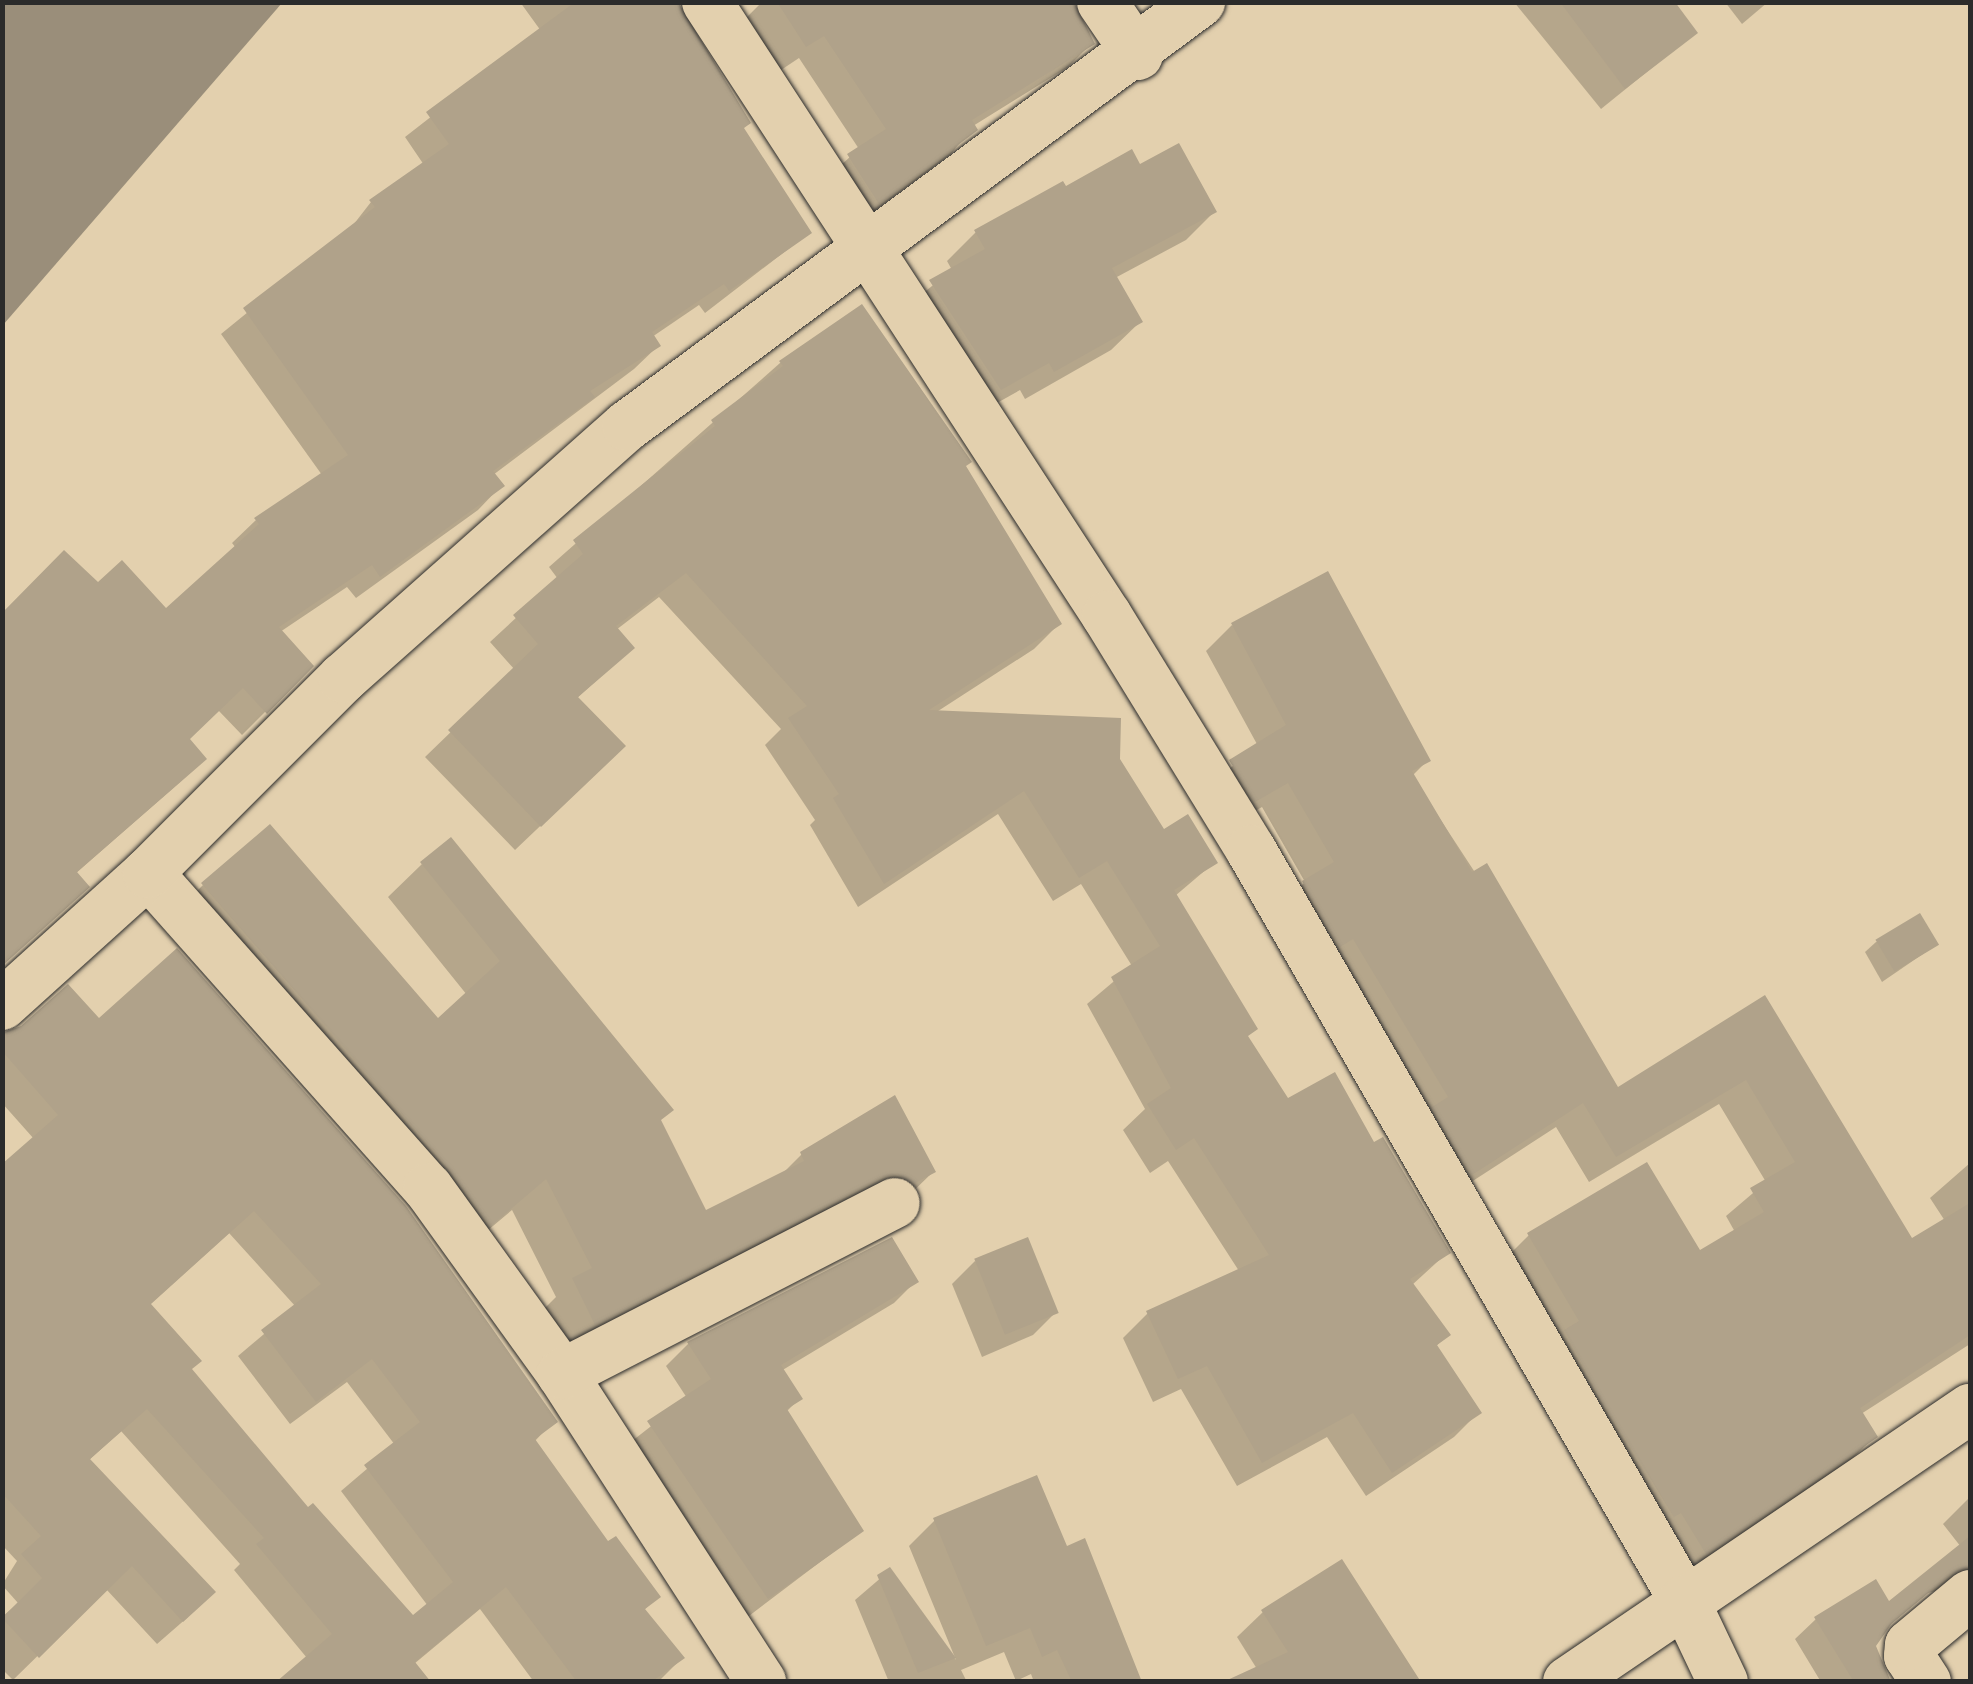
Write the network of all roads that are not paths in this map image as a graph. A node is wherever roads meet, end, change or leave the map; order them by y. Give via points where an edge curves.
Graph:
1 (706, 2) edge
2 (1102, 2) edge
3 (1200, 2) edge
4 (1138, 54) junction
5 (864, 251) junction
6 (148, 873) junction
7 (2, 1004) edge
8 (895, 1203) dead end
9 (562, 1374) junction
10 (1970, 1408) edge
11 (1970, 1595) edge
12 (1684, 1600) junction
13 (762, 1682) edge
14 (1568, 1682) edge
15 (1724, 1682) edge
16 (1926, 1682) edge

1 - 5 street
2 - 4 street
3 - 4 street
4 - 5 street
5 - 6 street via 627,426 343,678
5 - 12 street via 1107,616 1251,850
6 - 7 street
6 - 9 street via 428,1188
8 - 9 street
9 - 13 street
10 - 12 street
11 - 16 street via 1910,1645 1909,1656
12 - 14 street
12 - 15 street

